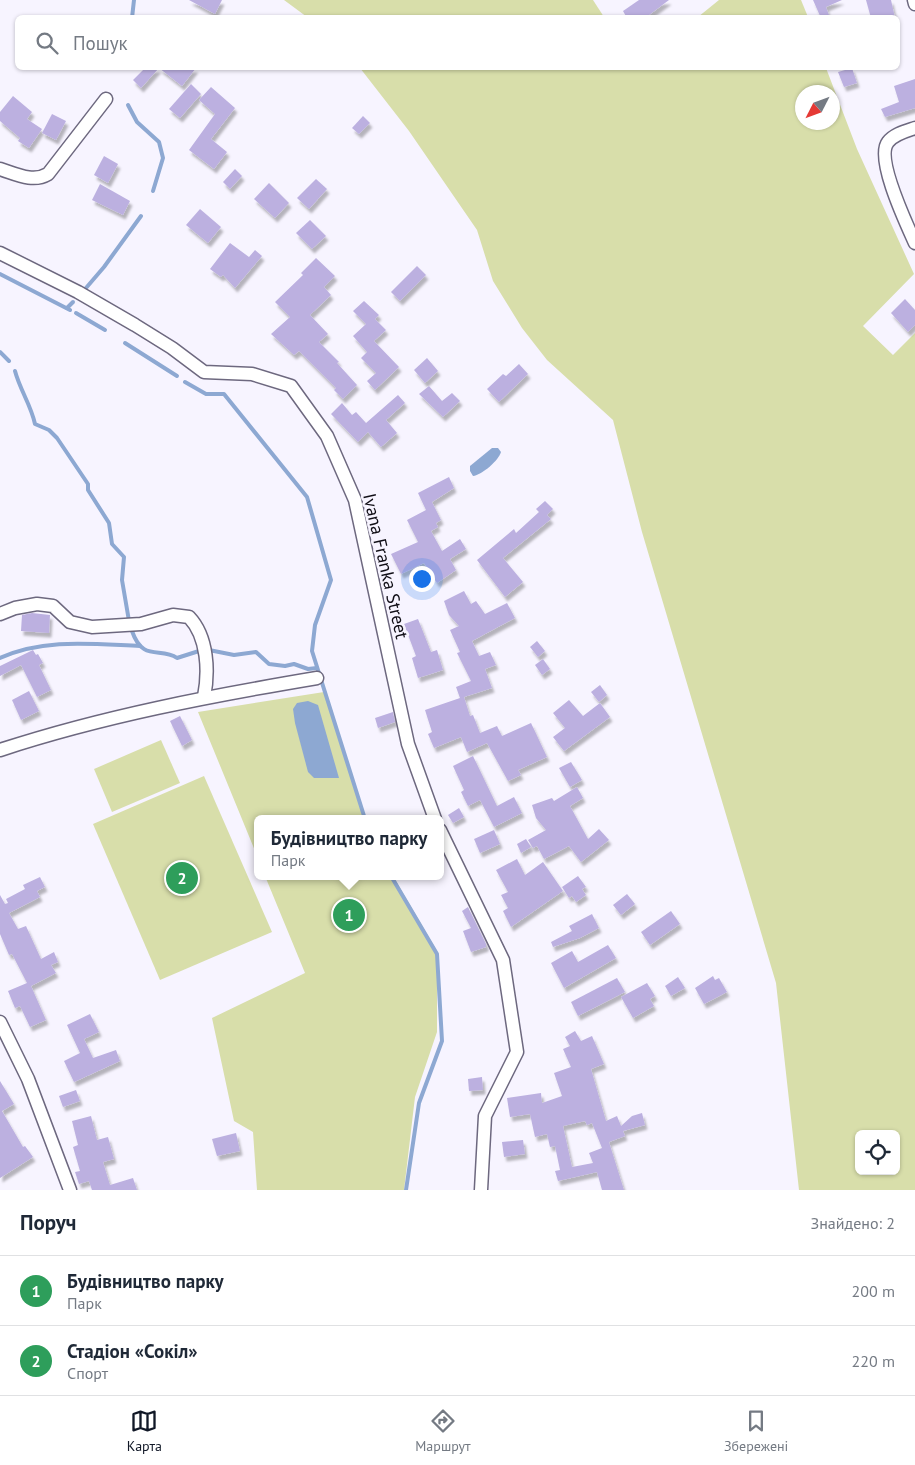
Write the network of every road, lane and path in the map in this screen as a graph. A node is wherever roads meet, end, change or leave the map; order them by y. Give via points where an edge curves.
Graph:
1 (914, 0) edge
2 (915, 4) edge
3 (106, 99) dead end
4 (915, 128) edge
5 (0, 169) edge
6 (915, 243) edge
7 (0, 252) edge
8 (0, 614) edge
9 (317, 678) dead end
10 (204, 697) junction
11 (0, 750) edge
12 (434, 815) edge
13 (444, 838) edge
14 (0, 1022) edge
15 (70, 1190) edge
16 (481, 1190) edge

1 - 2 street
3 - 5 street via 48,174 29,178
4 - 6 street via 892,138 884,151 890,180
7 - 12 street, Ivana Franka Street via 135,325 204,372 252,374 290,386 326,436 356,500 408,744
8 - 10 street via 36,604 53,606 70,622 92,627 140,624 173,615 189,617 204,649 207,674
9 - 10 street
10 - 11 street via 106,719
13 - 16 street via 503,960 517,1052 485,1116
14 - 15 street via 28,1079

